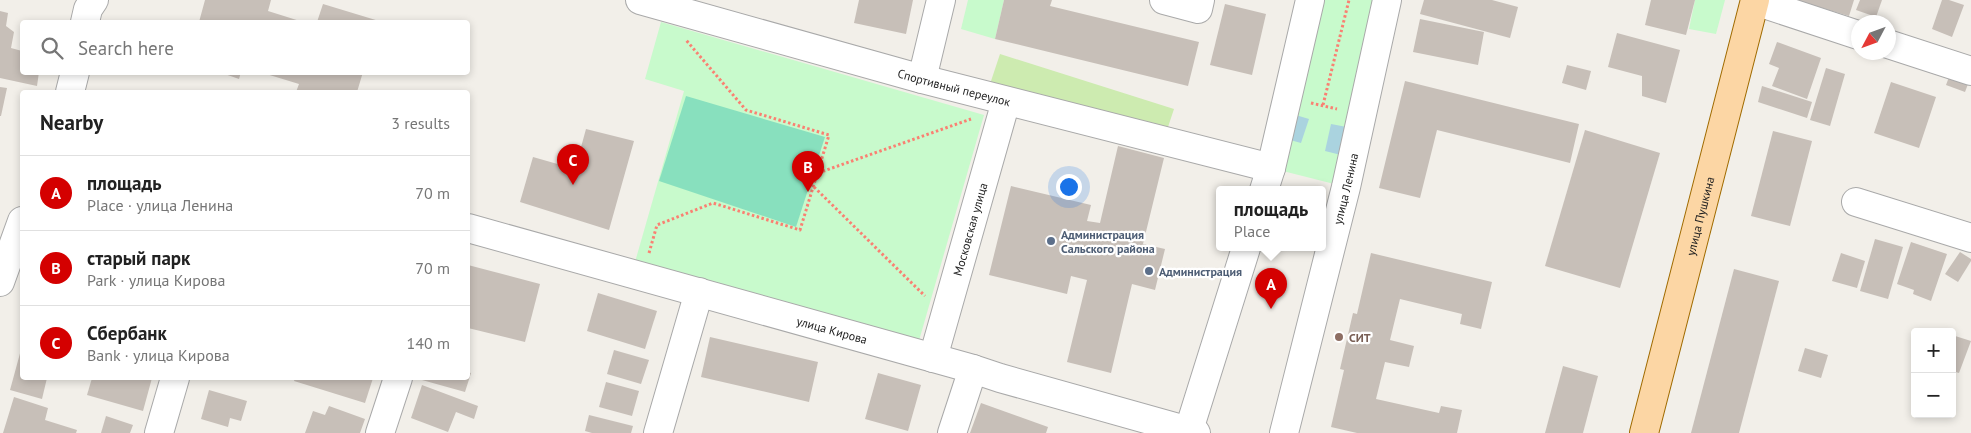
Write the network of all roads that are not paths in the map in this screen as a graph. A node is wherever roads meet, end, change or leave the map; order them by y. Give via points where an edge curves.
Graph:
1 (94, 0) edge
2 (640, 0) edge
3 (942, 0) edge
4 (1164, 0) edge
5 (1200, 0) edge
6 (1310, 0) edge
7 (1387, 0) edge
8 (1755, 0) edge
9 (86, 20) edge
10 (1851, 33) edge
11 (1896, 47) edge
12 (1971, 71) edge
13 (73, 75) edge
14 (922, 79) junction
15 (70, 90) edge
16 (1006, 101) junction
17 (1268, 179) edge
18 (1856, 202) dead end
19 (20, 227) edge
20 (470, 229) edge
21 (1971, 238) edge
22 (1245, 251) edge
23 (0, 282) edge
24 (699, 292) junction
25 (933, 358) junction
26 (973, 368) junction
27 (175, 380) edge
28 (397, 380) edge
29 (1190, 432) edge
30 (159, 433) edge
31 (380, 433) edge
32 (658, 433) edge
33 (952, 433) edge
34 (1284, 433) edge
35 (1644, 433) edge

1 - 9 street
2 - 14 street, Спортивный переулок
3 - 14 street
4 - 5 street via 1198,9
6 - 17 street
7 - 34 street, улица Ленина via 1346,187
8 - 10 street
8 - 35 main road, улица Пушкина
11 - 12 street
13 - 15 street
14 - 16 street, Спортивный переулок
16 - 17 street, Спортивный переулок
16 - 25 street, Московская улица
18 - 21 street
19 - 23 street
20 - 24 street, улица Кирова
22 - 29 street
24 - 25 street, улица Кирова
24 - 32 street
25 - 26 street, улица Кирова
26 - 29 street, улица Кирова
26 - 33 street
27 - 30 street
28 - 31 street

